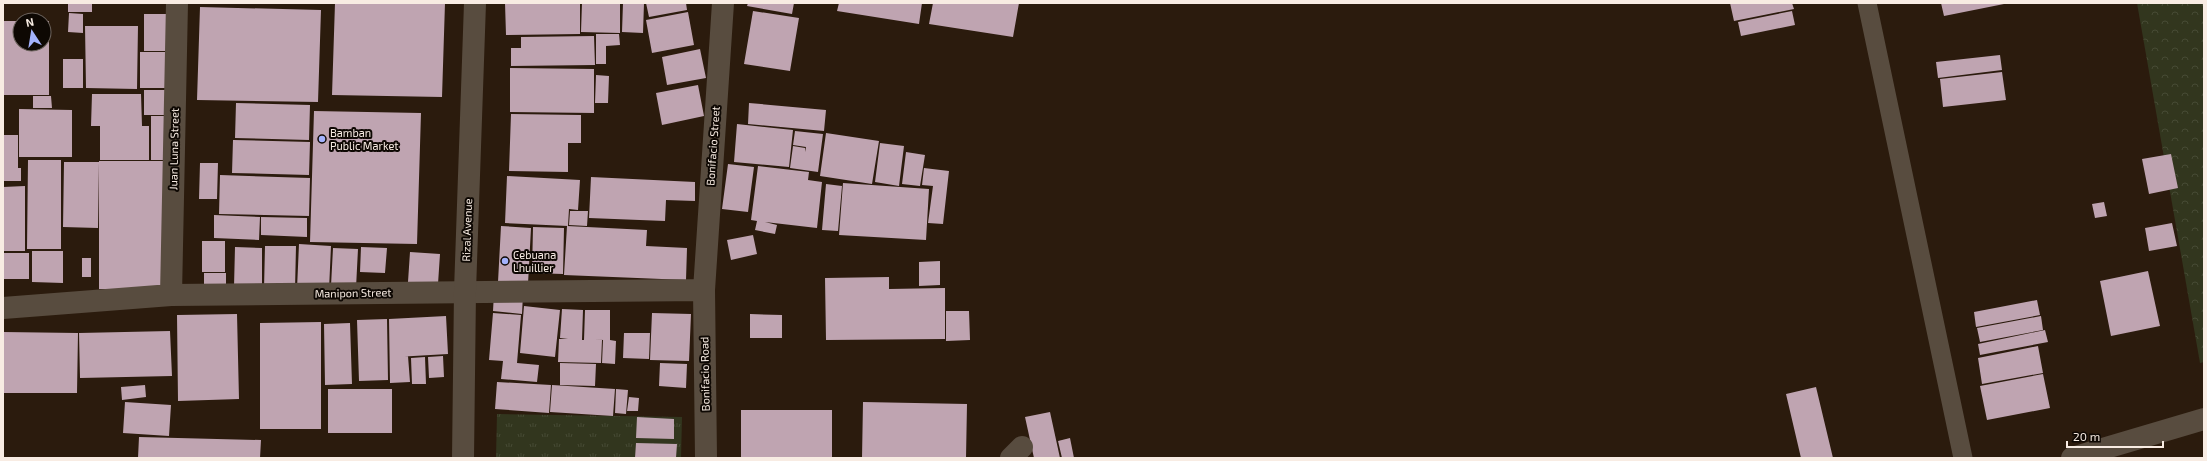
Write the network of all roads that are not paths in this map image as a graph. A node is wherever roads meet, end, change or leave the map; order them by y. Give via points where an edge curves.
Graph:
1 (177, 3) edge
2 (475, 3) edge
3 (723, 3) edge
4 (1867, 3) edge
5 (704, 290) junction
6 (465, 291) junction
7 (171, 295) junction
8 (3, 308) edge
9 (2204, 419) edge
10 (463, 458) edge
11 (706, 458) edge
12 (1963, 458) edge
13 (2072, 458) edge

1 - 7 street, Juan Luna Street
2 - 6 street, Rizal Avenue
3 - 5 street, Bonifacio Street
4 - 12 lane
5 - 6 street, Manipon Street
5 - 11 street, Bonifacio Road
6 - 7 street, Manipon Street
6 - 10 street, Rizal Avenue
7 - 8 street, Manipon Street
9 - 13 street

